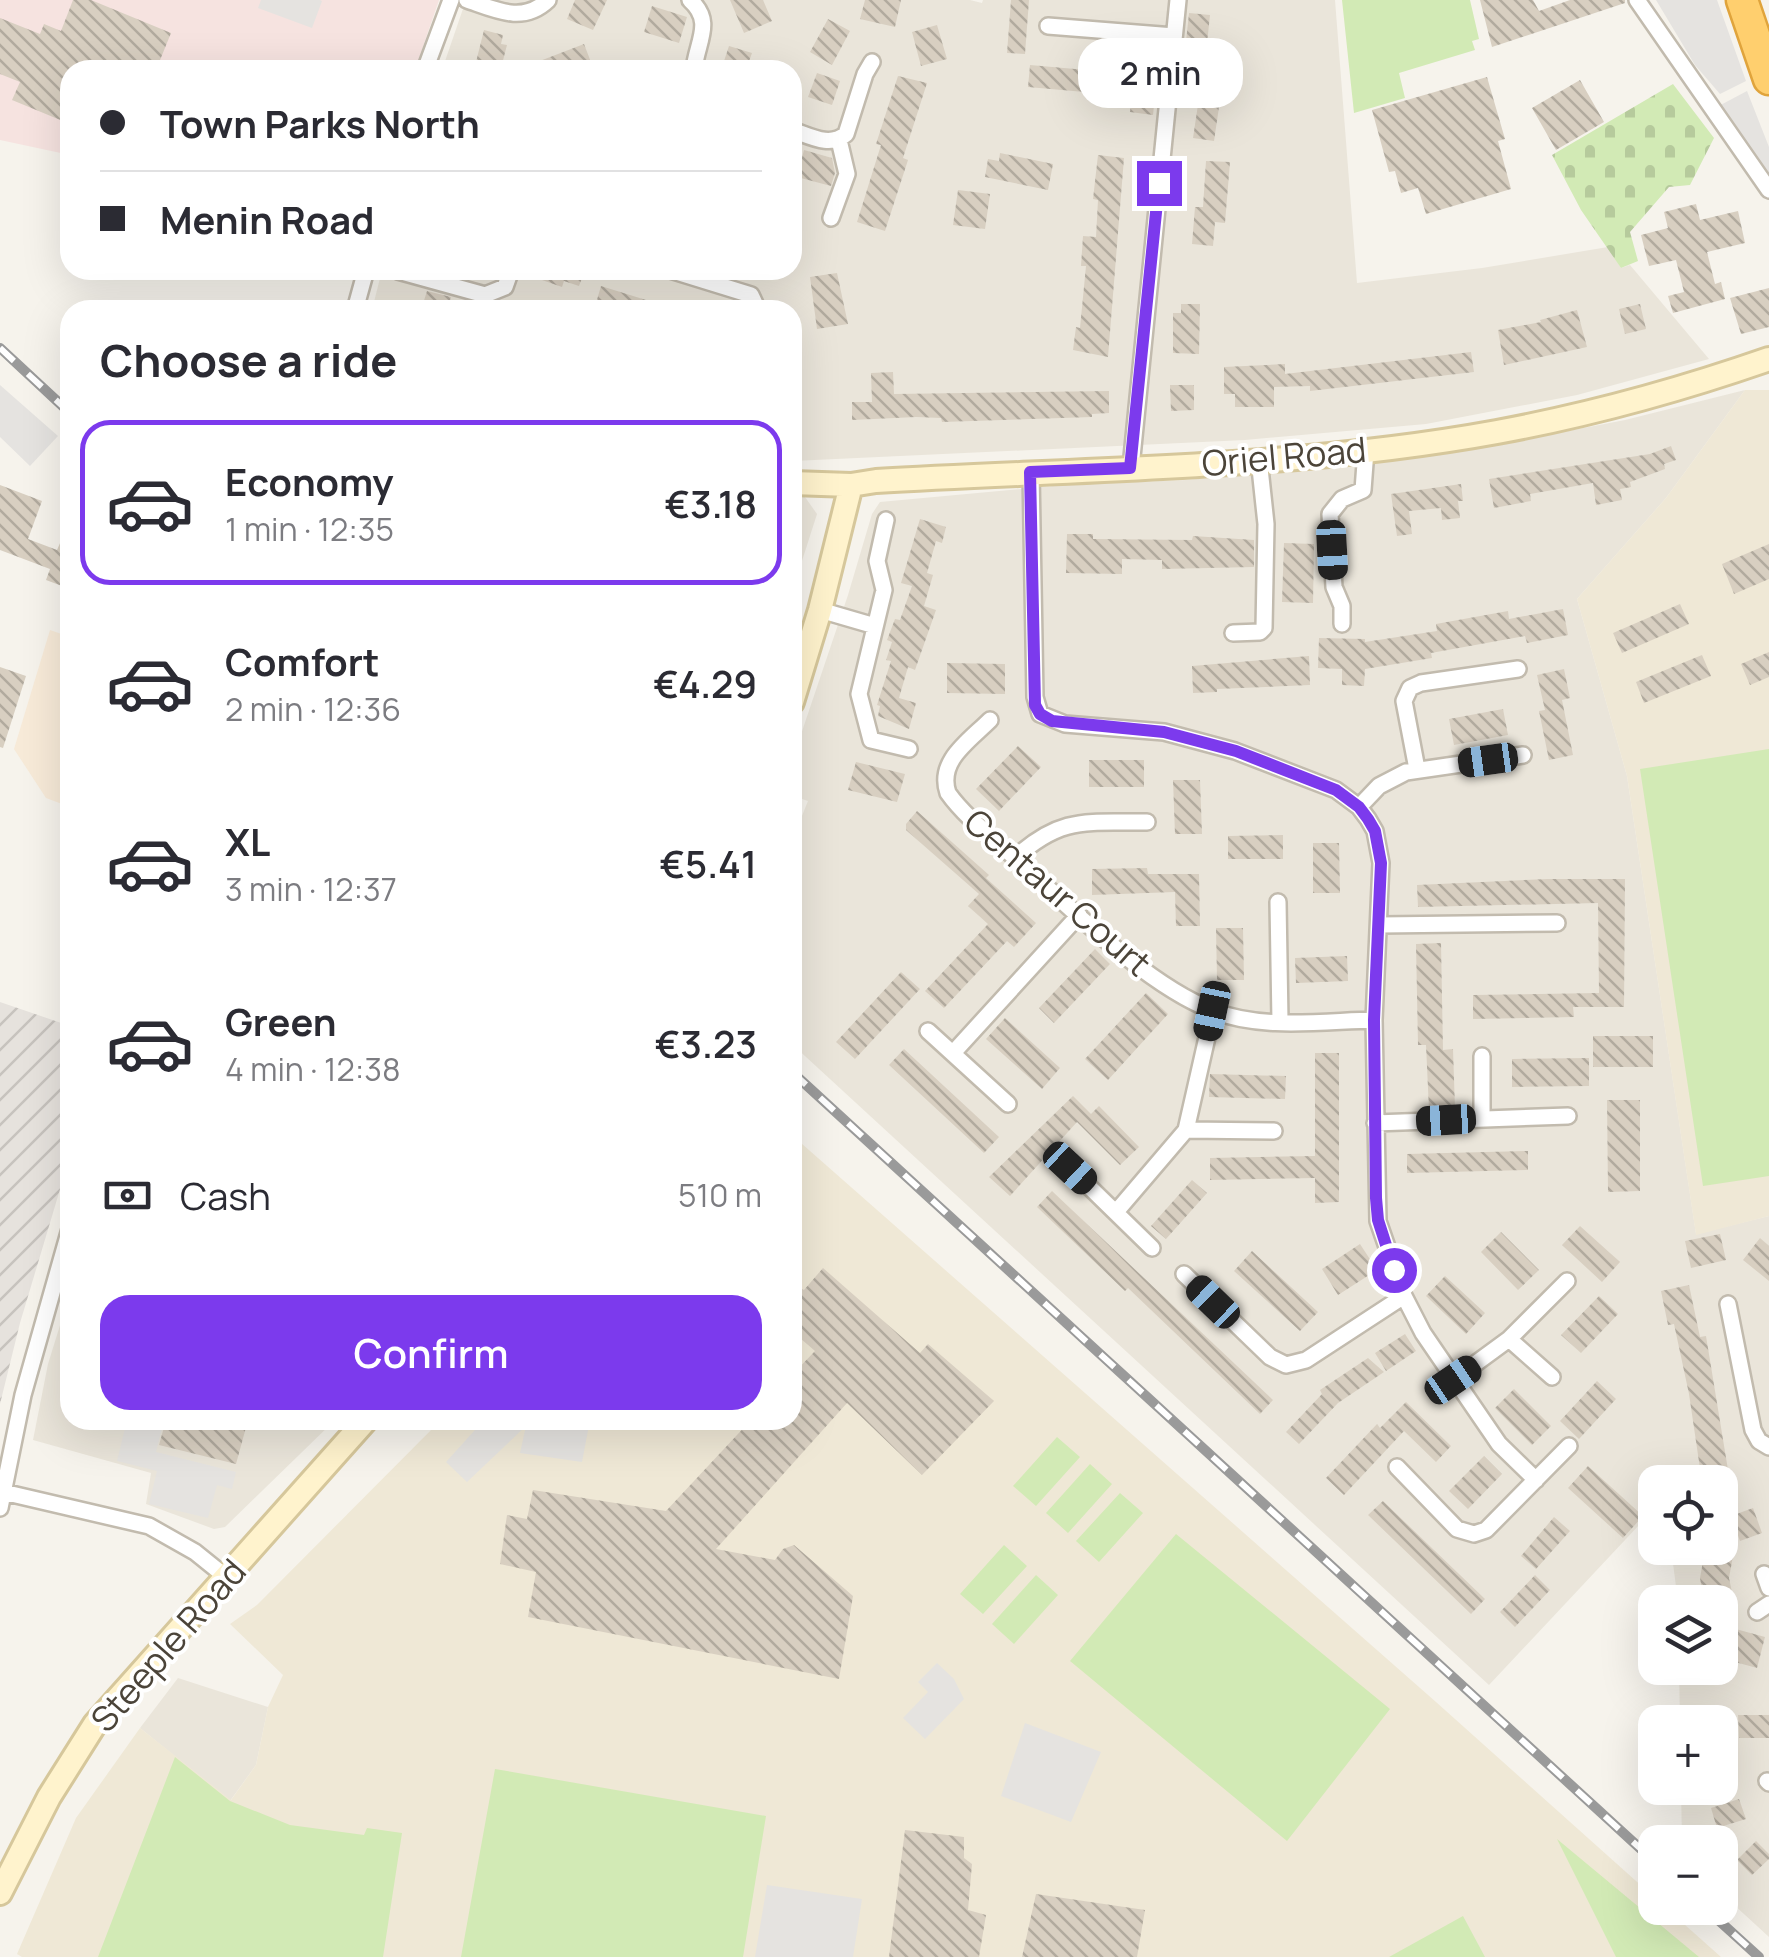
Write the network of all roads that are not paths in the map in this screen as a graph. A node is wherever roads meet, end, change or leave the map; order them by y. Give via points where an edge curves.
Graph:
1 (451, 0) edge
2 (467, 0) edge
3 (548, 0) edge
4 (690, 0) edge
5 (1178, 0) edge
6 (1637, 0) edge
7 (1742, 0) edge
8 (1048, 26) dead end
9 (1174, 36) junction
10 (429, 60) edge
11 (696, 60) edge
12 (872, 62) dead end
13 (1769, 80) edge
14 (802, 133) edge
15 (839, 140) junction
16 (1769, 190) edge
17 (830, 218) dead end
18 (430, 280) edge
19 (507, 280) edge
20 (702, 280) edge
21 (754, 300) edge
22 (1768, 360) edge
23 (1366, 450) junction
24 (1259, 459) junction
25 (1130, 468) junction
26 (1030, 472) junction
27 (802, 484) edge
28 (851, 485) junction
29 (886, 520) dead end
30 (820, 610) junction
31 (1342, 624) dead end
32 (875, 626) junction
33 (1233, 633) dead end
34 (802, 669) edge
35 (1518, 669) dead end
36 (990, 720) dead end
37 (908, 749) dead end
38 (1522, 755) dead end
39 (1417, 769) junction
40 (1359, 807) junction
41 (1147, 822) dead end
42 (1016, 858) junction
43 (1278, 902) dead end
44 (1079, 915) junction
45 (1557, 923) dead end
46 (1380, 924) junction
47 (1212, 1011) junction
48 (1374, 1020) junction
49 (1280, 1021) junction
50 (928, 1031) dead end
51 (953, 1053) junction
52 (1482, 1056) dead end
53 (1008, 1104) dead end
54 (1568, 1116) dead end
55 (1482, 1118) junction
56 (1375, 1123) junction
57 (1186, 1130) junction
58 (1274, 1131) dead end
59 (1070, 1168) dead end
60 (1116, 1212) junction
61 (1152, 1248) dead end
62 (60, 1264) edge
63 (1184, 1274) dead end
64 (1567, 1282) dead end
65 (1404, 1296) junction
66 (1728, 1304) dead end
67 (1509, 1339) junction
68 (1552, 1377) dead end
69 (1453, 1380) junction
70 (357, 1430) edge
71 (1569, 1446) dead end
72 (1769, 1447) edge
73 (1397, 1468) dead end
74 (1536, 1480) junction
75 (2, 1500) edge
76 (226, 1577) junction
77 (0, 1891) edge

1 - 10 street
2 - 3 street via 518,15
4 - 11 street via 704,18
5 - 9 street
6 - 16 street
7 - 13 highway
8 - 9 street
9 - 25 street
12 - 15 street
14 - 15 street
15 - 17 street via 847,174
18 - 19 street via 484,295
20 - 21 street
22 - 23 street, Oriel Road via 1612,407
23 - 24 street, Oriel Road
23 - 31 street via 1364,490 1342,499 1330,514
24 - 25 street, Oriel Road
24 - 33 street via 1266,524 1264,628
25 - 26 street, Oriel Road
26 - 28 street, Oriel Road
26 - 40 street via 1040,714 1065,724 1164,732 1217,746 1314,780
27 - 28 street, Oriel Road
28 - 30 street
29 - 32 street via 877,557 884,590
30 - 32 street
30 - 34 street
32 - 37 street via 858,700 871,740
35 - 39 street via 1410,688 1404,701
36 - 42 street, Centaur Court via 947,764 944,782 955,802
38 - 39 street
39 - 40 street via 1387,780
40 - 46 street via 1380,848
41 - 42 street via 1062,826
42 - 44 street, Centaur Court
43 - 49 street
44 - 47 street, Centaur Court via 1139,965
44 - 51 street
45 - 46 street
46 - 48 street
47 - 49 street, Centaur Court
47 - 57 street
48 - 49 street, Centaur Court
48 - 56 street
50 - 51 street
51 - 53 street
52 - 55 street
54 - 55 street
55 - 56 street
56 - 65 street via 1378,1220
57 - 58 street
57 - 60 street
59 - 60 street
60 - 61 street
62 - 75 street
63 - 65 street via 1270,1358 1286,1365 1306,1360
64 - 67 street
65 - 69 street
66 - 72 street via 1753,1430
67 - 68 street
67 - 69 street
69 - 74 street via 1499,1444
70 - 76 street, Steeple Road
71 - 74 street
73 - 74 street via 1457,1529 1474,1534
75 - 76 street via 149,1526
76 - 77 street, Steeple Road via 95,1724

